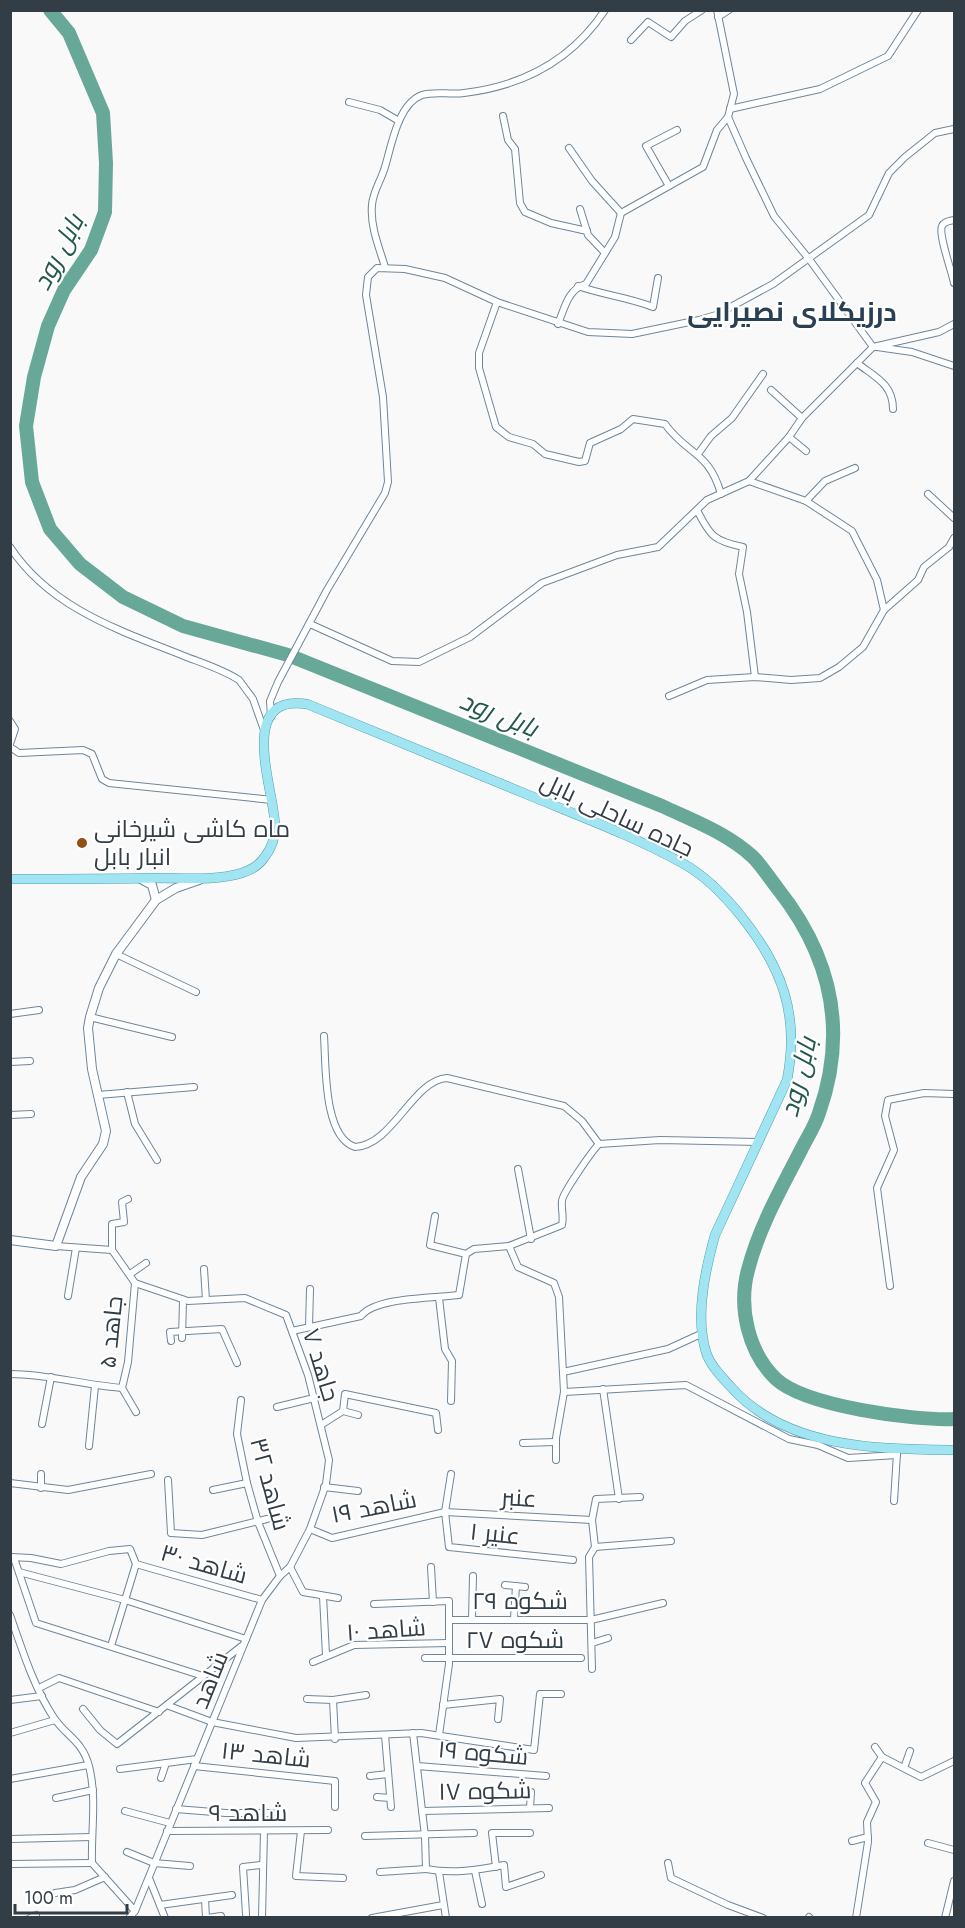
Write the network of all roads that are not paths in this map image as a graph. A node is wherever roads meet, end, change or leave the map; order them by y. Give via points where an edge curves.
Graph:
1 (605, 10) edge
2 (702, 10) edge
3 (729, 10) edge
4 (918, 10) edge
5 (718, 14) edge
6 (631, 40) dead end
7 (349, 102) dead end
8 (730, 109) junction
9 (503, 117) dead end
10 (729, 117) junction
11 (399, 121) junction
12 (954, 129) edge
13 (676, 130) dead end
14 (569, 148) dead end
15 (669, 186) junction
16 (580, 209) dead end
17 (621, 213) junction
18 (954, 220) edge
19 (587, 231) junction
20 (605, 253) junction
21 (809, 259) junction
22 (952, 262) edge
23 (385, 267) junction
24 (658, 278) dead end
25 (954, 283) edge
26 (577, 286) junction
27 (497, 302) junction
28 (558, 324) junction
29 (954, 324) edge
30 (873, 347) junction
31 (857, 363) junction
32 (954, 366) edge
33 (763, 374) dead end
34 (771, 390) dead end
35 (892, 409) dead end
36 (802, 418) junction
37 (789, 437) junction
38 (806, 451) dead end
39 (698, 454) junction
40 (855, 468) dead end
41 (749, 481) junction
42 (721, 494) junction
43 (928, 494) dead end
44 (806, 501) junction
45 (697, 510) junction
46 (954, 518) edge
47 (954, 538) edge
48 (10, 547) edge
49 (884, 610) junction
50 (310, 624) junction
51 (755, 677) junction
52 (669, 696) dead end
53 (271, 717) junction
54 (10, 721) edge
55 (264, 730) junction
56 (10, 745) edge
57 (272, 800) junction
58 (212, 876) junction
59 (10, 879) edge
60 (141, 879) junction
61 (156, 900) junction
62 (116, 954) junction
63 (196, 992) dead end
64 (39, 1010) dead end
65 (10, 1014) edge
66 (90, 1017) junction
67 (324, 1036) dead end
68 (172, 1037) dead end
69 (30, 1061) dead end
70 (10, 1062) edge
71 (194, 1087) dead end
72 (127, 1092) junction
73 (954, 1094) edge
74 (98, 1095) junction
75 (31, 1114) dead end
76 (10, 1116) edge
77 (760, 1142) junction
78 (599, 1144) junction
79 (157, 1160) dead end
80 (518, 1169) dead end
81 (128, 1199) dead end
82 (435, 1216) dead end
83 (531, 1239) junction
84 (10, 1240) edge
85 (56, 1246) junction
86 (509, 1246) junction
87 (76, 1248) junction
88 (112, 1250) junction
89 (466, 1254) junction
90 (146, 1263) dead end
91 (204, 1269) dead end
92 (130, 1274) junction
93 (135, 1283) junction
94 (890, 1286) dead end
95 (310, 1288) dead end
96 (68, 1296) dead end
97 (439, 1298) junction
98 (206, 1300) junction
99 (183, 1301) junction
100 (309, 1327) junction
101 (292, 1331) junction
102 (703, 1333) junction
103 (182, 1335) junction
104 (171, 1341) dead end
105 (237, 1363) dead end
106 (563, 1372) junction
107 (10, 1374) edge
108 (51, 1377) junction
109 (95, 1386) junction
110 (122, 1388) junction
111 (603, 1389) junction
112 (564, 1392) junction
113 (314, 1398) junction
114 (241, 1400) dead end
115 (451, 1401) dead end
116 (277, 1407) dead end
117 (343, 1411) junction
118 (136, 1412) dead end
119 (358, 1415) dead end
120 (42, 1424) dead end
121 (321, 1425) junction
122 (438, 1430) dead end
123 (556, 1442) junction
124 (523, 1443) dead end
125 (89, 1446) dead end
126 (954, 1450) edge
127 (897, 1452) junction
128 (329, 1460) joint
129 (556, 1461) dead end
130 (41, 1474) dead end
131 (151, 1474) dead end
132 (451, 1474) dead end
133 (168, 1480) dead end
134 (10, 1483) edge
135 (247, 1483) junction
136 (324, 1487) junction
137 (41, 1488) junction
138 (213, 1491) dead end
139 (358, 1491) dead end
140 (640, 1497) dead end
141 (619, 1499) junction
142 (894, 1501) dead end
143 (445, 1512) junction
144 (267, 1519) dead end
145 (592, 1520) junction
146 (258, 1522) junction
147 (310, 1529) junction
148 (671, 1541) dead end
149 (595, 1547) junction
150 (12, 1558) edge
151 (573, 1560) dead end
152 (136, 1564) junction
153 (290, 1567) junction
154 (432, 1567) dead end
155 (19, 1572) junction
156 (280, 1575) junction
157 (473, 1576) dead end
158 (506, 1585) dead end
159 (516, 1586) junction
160 (525, 1587) dead end
161 (323, 1596) junction
162 (338, 1598) dead end
163 (125, 1600) junction
164 (262, 1600) junction
165 (433, 1602) junction
166 (663, 1603) dead end
167 (374, 1604) dead end
168 (10, 1615) edge
169 (472, 1619) junction
170 (514, 1619) junction
171 (449, 1620) junction
172 (591, 1620) junction
173 (14, 1634) edge
174 (608, 1638) dead end
175 (245, 1642) junction
176 (449, 1643) junction
177 (592, 1643) junction
178 (111, 1646) junction
179 (326, 1655) junction
180 (425, 1658) dead end
181 (581, 1658) dead end
182 (449, 1661) junction
183 (313, 1662) dead end
184 (592, 1669) dead end
185 (203, 1676) junction
186 (39, 1688) junction
187 (561, 1694) dead end
188 (366, 1695) dead end
189 (42, 1696) junction
190 (307, 1699) dead end
191 (10, 1700) edge
192 (333, 1700) junction
193 (443, 1705) junction
194 (169, 1706) junction
195 (83, 1709) dead end
196 (159, 1712) junction
197 (498, 1719) dead end
198 (55, 1720) junction
199 (212, 1722) junction
200 (10, 1733) edge
201 (413, 1733) junction
202 (385, 1735) junction
203 (440, 1735) junction
204 (334, 1738) junction
205 (875, 1747) dead end
206 (910, 1750) dead end
207 (882, 1757) junction
208 (954, 1761) edge
209 (195, 1762) junction
210 (166, 1763) junction
211 (88, 1765) junction
212 (417, 1766) junction
213 (904, 1768) junction
214 (120, 1769) dead end
215 (388, 1774) junction
216 (370, 1776) dead end
217 (546, 1776) dead end
218 (161, 1778) dead end
219 (10, 1779) edge
220 (93, 1790) junction
221 (531, 1792) dead end
222 (335, 1797) junction
223 (344, 1797) dead end
224 (377, 1797) dead end
225 (56, 1798) dead end
226 (390, 1798) junction
227 (335, 1807) dead end
228 (390, 1807) dead end
229 (530, 1808) junction
230 (549, 1808) dead end
231 (176, 1809) junction
232 (125, 1810) dead end
233 (422, 1810) junction
234 (272, 1813) dead end
235 (170, 1823) junction
236 (328, 1830) dead end
237 (167, 1831) junction
238 (264, 1831) junction
239 (301, 1831) junction
240 (474, 1833) dead end
241 (530, 1833) dead end
242 (92, 1836) junction
243 (365, 1836) dead end
244 (425, 1836) junction
245 (868, 1837) junction
246 (10, 1839) edge
247 (852, 1841) dead end
248 (928, 1843) dead end
249 (954, 1850) edge
250 (127, 1852) dead end
251 (92, 1863) junction
252 (154, 1863) junction
253 (668, 1863) dead end
254 (10, 1864) edge
255 (261, 1865) junction
256 (190, 1866) dead end
257 (496, 1867) junction
258 (426, 1869) junction
259 (475, 1870) junction
260 (380, 1872) dead end
261 (440, 1872) junction
262 (541, 1875) dead end
263 (105, 1877) junction
264 (149, 1877) junction
265 (344, 1878) dead end
266 (954, 1881) edge
267 (55, 1893) dead end
268 (232, 1895) dead end
269 (205, 1899) junction
270 (483, 1904) dead end
271 (160, 1905) junction
272 (443, 1905) junction
273 (135, 1911) junction
274 (246, 1914) dead end
275 (415, 1914) edge
276 (221, 1916) edge
277 (129, 1917) edge
278 (165, 1917) edge
279 (207, 1917) edge
280 (262, 1917) edge
281 (373, 1917) edge
282 (446, 1917) edge
283 (763, 1917) edge
284 (856, 1917) edge
285 (945, 1917) edge

1 - 11 street via 589,35 532,74 482,90 423,95 414,100
2 - 6 street via 671,37 648,22
3 - 5 street
4 - 8 street via 888,56 820,89
5 - 8 street via 734,94
7 - 11 street via 381,110
8 - 10 street
9 - 19 street via 508,140 515,149 520,202 525,212
10 - 15 street via 717,130 704,167
10 - 21 street via 774,216
11 - 23 street via 372,206
12 - 21 street via 935,133 920,143 889,173 869,216
13 - 15 street via 646,146
14 - 17 street
15 - 17 street
16 - 19 street
17 - 20 street via 615,237
18 - 22 street via 945,222 940,236
19 - 20 street
20 - 26 street via 586,284
21 - 28 street via 716,315 632,334 588,332
21 - 30 street
22 - 25 street
23 - 27 street via 445,278
23 - 50 street via 377,268 368,277 366,295 383,397 388,482
24 - 26 street via 653,307 632,298 603,295
26 - 28 street
27 - 28 street
27 - 39 street via 479,353 479,368 496,427 509,438 533,444 545,454 579,462 585,461 591,443 633,419 665,424
29 - 30 street via 939,332
30 - 31 street
30 - 32 street via 912,352
31 - 35 street via 890,387
31 - 36 street
33 - 39 street via 732,418
34 - 36 street
36 - 37 street
37 - 38 street
37 - 41 street
39 - 42 street via 716,476
40 - 44 street via 825,481
41 - 42 street
41 - 44 street
42 - 45 street
43 - 46 street
44 - 49 street via 852,531 877,580
45 - 50 street via 658,547 617,555 542,583 470,637 419,662 392,662
45 - 51 street via 710,535 742,547 739,574
47 - 49 street via 924,567 918,580
48 - 55 street via 22,566 66,604 104,624 239,680 253,699
49 - 51 street via 863,647 820,678
50 - 53 street via 270,701
51 - 52 street via 707,680
53 - 55 main road
53 - 77 main road, جاده ساحلی بابل via 287,705 307,704 642,843 708,881 759,938 773,962 784,989 791,1024 792,1057 787,1080
54 - 56 street via 15,729
55 - 57 main road
56 - 57 street via 19,753 83,750 92,754 102,779 110,783
57 - 58 main road via 275,830 265,857 241,873
58 - 60 main road
58 - 61 main road via 176,888
59 - 60 main road
60 - 61 main road via 152,885
61 - 62 main road
62 - 63 street
62 - 66 main road
64 - 65 street
66 - 68 street
66 - 74 main road via 92,1069
67 - 78 street via 330,1107 338,1134 350,1145 361,1147 372,1142 426,1089 447,1078 564,1106 582,1121
69 - 70 street
71 - 72 street
72 - 74 street
72 - 79 street via 135,1124
73 - 94 street via 924,1093 888,1100 885,1116 894,1150 877,1188
74 - 85 main road via 106,1131 103,1144 81,1177
75 - 76 street
77 - 78 street via 660,1140
77 - 102 main road, جاده ساحلی بابل via 715,1235 701,1320
78 - 83 street via 564,1193 562,1225
80 - 83 street
81 - 88 street via 122,1203 124,1222 112,1224
82 - 89 street via 430,1245
83 - 86 street
84 - 85 main road
85 - 87 street
86 - 89 street via 474,1249
86 - 106 street via 518,1267 554,1283 559,1297
87 - 88 street
87 - 96 street
88 - 92 street, جاهد ۵
89 - 97 street via 459,1295
90 - 92 street
91 - 98 street
92 - 93 street, جاهد ۵
93 - 99 street, جاهد ۷
93 - 110 street, جاهد ۵
95 - 100 street
97 - 100 street via 395,1301 366,1309 362,1316
97 - 115 street via 445,1348 452,1361
98 - 99 street, جاهد ۷
98 - 101 street, جاهد ۷ via 245,1298 286,1315
99 - 103 street
100 - 101 street
101 - 113 street, جاهد ۷
102 - 106 street via 669,1349
102 - 127 main road, جاده ساحلی بابل via 706,1353 716,1370 744,1402 768,1418 826,1440
103 - 104 street via 170,1332
103 - 105 street via 222,1329
106 - 112 street
107 - 108 street
108 - 109 street
108 - 120 street
109 - 110 street
109 - 125 street
110 - 118 street
111 - 112 street
111 - 127 street via 686,1385 789,1439 818,1445 848,1458
111 - 141 street
112 - 123 street
113 - 116 street
113 - 121 street, جاهد ۷
114 - 135 street, شاهد ۳۲ via 237,1434
117 - 119 street
117 - 121 street
117 - 122 street via 345,1394 436,1413
121 - 128 street, جاهد ۷
123 - 124 street
123 - 129 street
126 - 127 main road, جاده ساحلی بابل
127 - 142 street
128 - 136 street, شاهد
130 - 137 street
131 - 137 street via 68,1490
132 - 143 street
133 - 146 street via 171,1533 202,1535
134 - 137 street
135 - 138 street
135 - 146 street, شاهد ۳۲
136 - 139 street
136 - 147 street, شاهد
140 - 141 street
141 - 145 street via 596,1499
143 - 145 street, عنبر
143 - 147 street, شاهد ۱۹ via 332,1538
143 - 151 street, عنیر ۱ via 449,1547
144 - 146 street
145 - 149 street
146 - 156 street, شاهد ۳۲
147 - 153 street, شاهد
148 - 149 street
149 - 172 street via 590,1557
150 - 152 street via 61,1564 130,1549
150 - 155 street
152 - 163 street
152 - 164 street, شاهد ۳۰
153 - 156 street, شاهد
153 - 161 street via 303,1592
154 - 165 street
155 - 163 street
155 - 178 street via 36,1623
156 - 164 street, شاهد
157 - 169 street
158 - 159 street
159 - 160 street
159 - 170 street
161 - 162 street
161 - 179 street
163 - 175 street
163 - 178 street
164 - 175 street, شاهد
165 - 167 street
165 - 171 street via 449,1600
166 - 172 street, شکوه ۲۹
168 - 173 street
169 - 170 street, شکوه ۲۹
169 - 171 street, شکوه ۲۹
170 - 172 street, شکوه ۲۹
171 - 176 street
172 - 177 street
173 - 186 street
174 - 177 street
175 - 185 street
175 - 199 street, شاهد
176 - 179 street, شاهد ۱۰ via 354,1645
176 - 182 street
177 - 184 street
178 - 185 street
179 - 183 street, شاهد ۱۰
180 - 182 street, شکوه ۲۷
181 - 182 street, شکوه ۲۷
182 - 193 street
185 - 194 street
186 - 189 street
186 - 196 street via 59,1678
187 - 203 street via 540,1694 534,1750
188 - 192 street
189 - 191 street
189 - 198 street
190 - 192 street
192 - 204 street
193 - 197 street via 500,1699
193 - 203 street
194 - 196 street
194 - 199 street
195 - 196 street via 117,1744
198 - 200 street
198 - 211 street via 75,1738
199 - 204 street via 296,1738
199 - 209 street, شاهد
201 - 202 street
201 - 203 street
201 - 212 street
202 - 204 street
202 - 215 street
205 - 207 street
206 - 213 street
207 - 213 street
207 - 245 street via 865,1783 876,1802 867,1822
208 - 213 street via 921,1777
209 - 210 street, شاهد ۱۳
209 - 222 street, شاهد ۱۳ via 335,1781
209 - 231 street, شاهد
210 - 214 street, شاهد ۱۳
210 - 218 street
211 - 219 street
211 - 220 street
212 - 217 street, شکوه ۱۹
212 - 233 street
215 - 216 street
215 - 226 street
220 - 225 street
220 - 242 street
221 - 229 street
222 - 223 street
222 - 227 street
224 - 226 street
226 - 228 street
229 - 230 street, شکوه ۱۷
229 - 233 street, شکوه ۱۷
231 - 234 street
231 - 235 street, شاهد
232 - 235 street
233 - 244 street
235 - 237 street, شاهد
236 - 239 street, شاهد ۹
237 - 238 street, شاهد ۹
237 - 252 street, شاهد
238 - 239 street, شاهد ۹
238 - 255 street
239 - 265 street via 296,1876
240 - 244 street
241 - 257 street via 492,1833
242 - 246 street
242 - 251 street
243 - 244 street
244 - 258 street
245 - 247 street
245 - 284 street
248 - 249 street
250 - 252 street
251 - 254 street
251 - 263 street
252 - 256 street
252 - 264 street, شاهد
253 - 283 street via 671,1878
255 - 274 street via 243,1868
255 - 280 street
257 - 259 street
257 - 262 street via 504,1865 506,1887
258 - 260 street
258 - 261 street
259 - 261 street
259 - 270 street
261 - 272 street
263 - 267 street via 75,1890
263 - 273 street
264 - 271 street
264 - 273 street, شاهد
266 - 285 street
268 - 269 street
269 - 271 street
269 - 279 street
271 - 278 street
272 - 275 street
272 - 282 street
273 - 277 street, شاهد
275 - 281 street
276 - 279 street

